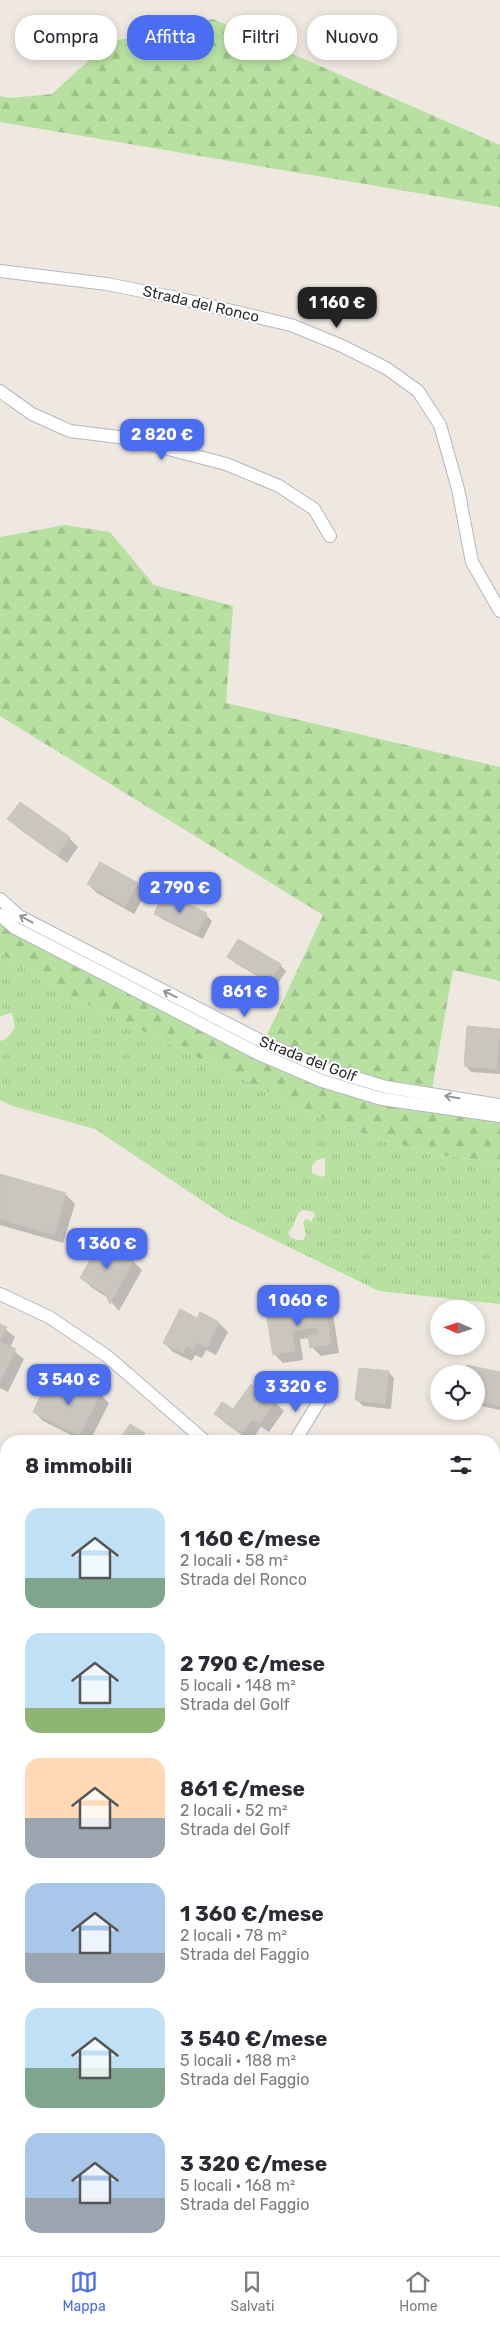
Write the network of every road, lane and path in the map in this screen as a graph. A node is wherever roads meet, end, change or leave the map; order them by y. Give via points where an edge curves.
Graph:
1 (0, 271) edge
2 (0, 391) edge
3 (330, 536) dead end
4 (500, 611) edge
5 (0, 900) edge
6 (0, 915) edge
7 (500, 1105) edge
8 (500, 1116) edge
9 (0, 1294) edge
10 (320, 1400) dead end
11 (198, 1435) edge
12 (299, 1435) edge

1 - 4 street, Strada del Ronco via 107,284 291,325 386,368 418,391 440,425 458,489 472,562
2 - 3 street via 32,414 70,431 126,438 226,464 279,486 314,509
7 -> 5 street, Strada del Golf via 386,1087 326,1069 246,1033 20,916
6 - 8 street, Strada del Golf via 15,928 259,1054 322,1081 382,1099
9 - 11 street via 49,1317 107,1356
10 - 12 street

